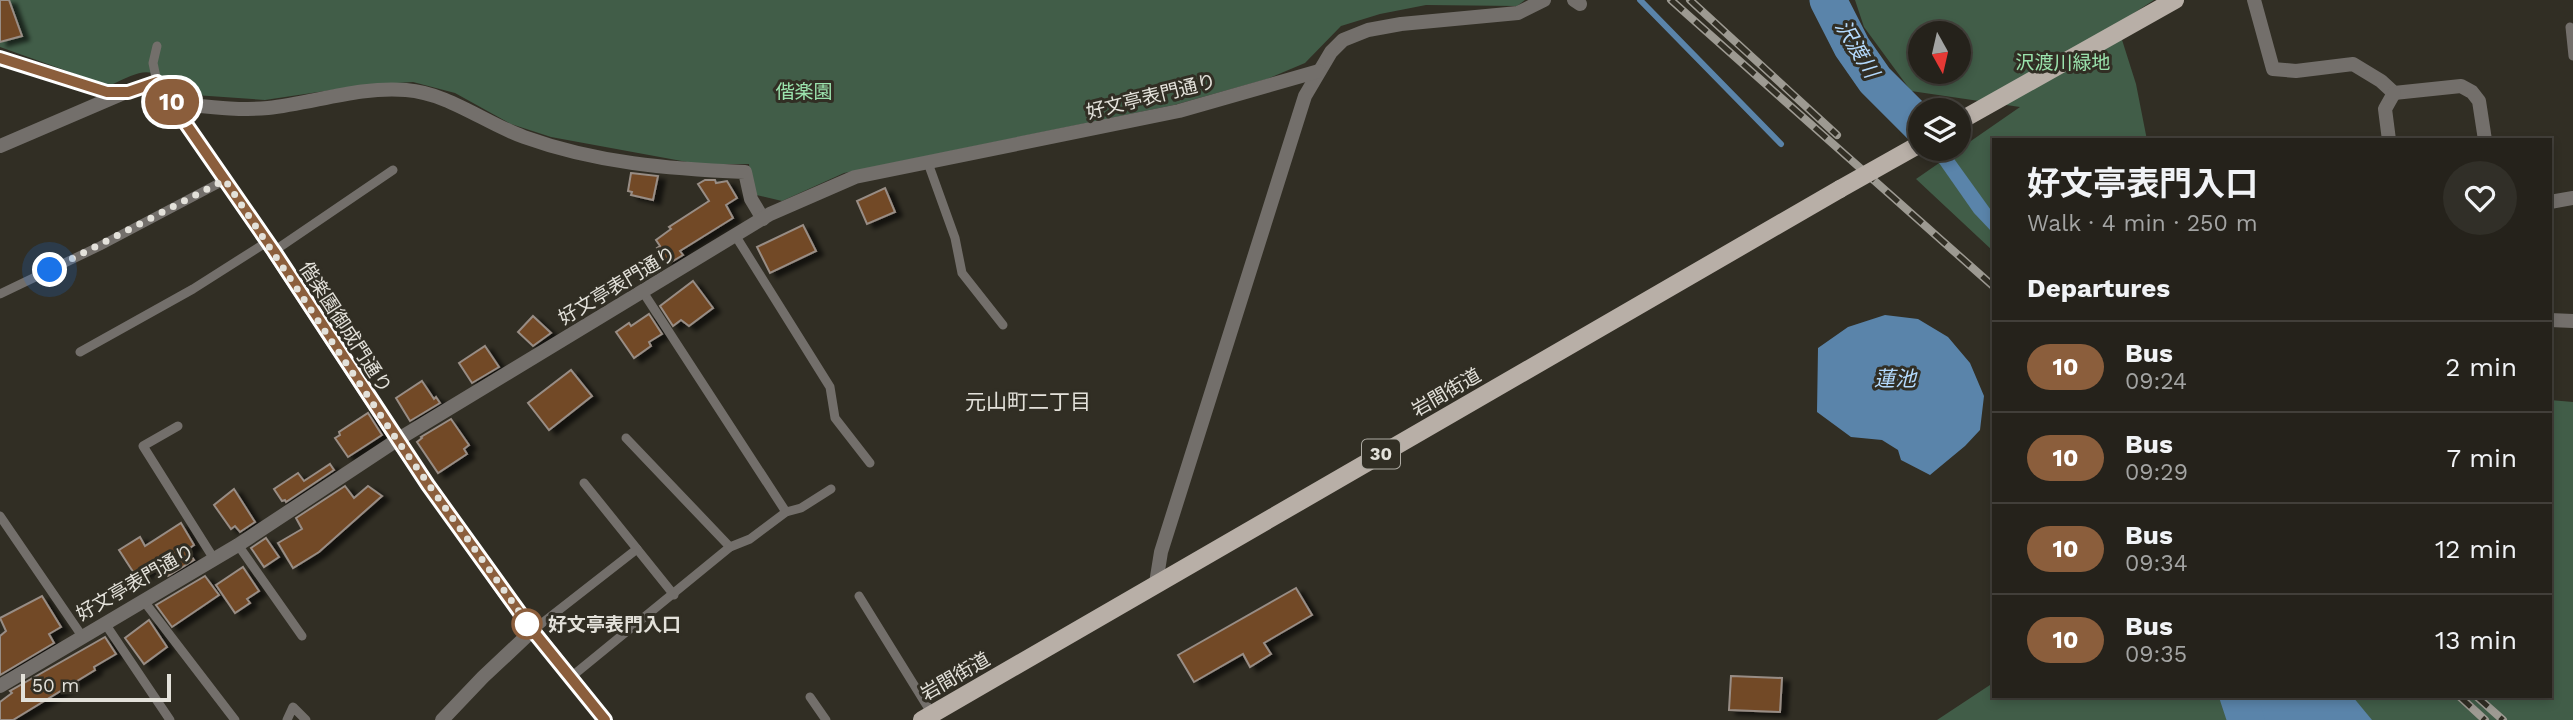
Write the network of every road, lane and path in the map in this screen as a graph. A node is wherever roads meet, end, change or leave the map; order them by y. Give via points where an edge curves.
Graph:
1 (1544, 0) edge
2 (2175, 0) edge
3 (2254, 0) edge
4 (2570, 27) dead end
5 (157, 46) dead end
6 (2573, 56) edge
7 (0, 58) edge
8 (1319, 71) junction
9 (157, 82) junction
10 (128, 92) junction
11 (2394, 93) junction
12 (172, 103) junction
13 (1971, 115) edge
14 (2389, 138) edge
15 (2485, 138) edge
16 (0, 146) edge
17 (1908, 151) edge
18 (928, 163) junction
19 (393, 170) dead end
20 (225, 180) junction
21 (2573, 198) edge
22 (2552, 202) edge
23 (763, 219) junction
24 (735, 235) junction
25 (271, 246) junction
26 (643, 292) junction
27 (0, 295) edge
28 (2552, 320) edge
29 (2573, 321) edge
30 (1003, 325) dead end
31 (80, 352) dead end
32 (178, 426) dead end
33 (626, 438) dead end
34 (397, 440) junction
35 (870, 463) dead end
36 (584, 483) dead end
37 (831, 489) dead end
38 (786, 512) junction
39 (0, 516) edge
40 (238, 545) junction
41 (730, 547) junction
42 (637, 549) junction
43 (214, 559) junction
44 (1156, 583) junction
45 (674, 595) junction
46 (859, 596) dead end
47 (143, 600) junction
48 (104, 622) junction
49 (533, 631) junction
50 (82, 636) junction
51 (302, 636) dead end
52 (571, 677) junction
53 (0, 686) edge
54 (810, 697) dead end
55 (450, 717) edge
56 (930, 718) edge
57 (170, 720) edge
58 (235, 720) edge
59 (287, 720) edge
60 (306, 720) edge
61 (605, 720) edge
62 (826, 720) edge

1 - 8 street via 1518,13 1368,30 1343,40
2 - 13 main road
3 - 11 street via 2273,69 2353,65
4 - 6 lane
5 - 9 lane via 153,63
7 - 10 main road via 92,89
8 - 18 street, 好文亭表門通り via 1179,111
8 - 44 street via 1296,123 1161,552
9 - 10 main road
9 - 12 main road, 偕楽園御成門通り
10 - 16 street
11 - 14 street via 2385,109
11 - 15 street via 2461,86 2479,100
12 - 20 main road, 偕楽園御成門通り
12 - 23 street via 266,108 371,90 407,90 438,97 523,136 588,156 672,169 745,172 751,199
17 - 44 main road, 岩間街道 / 30, bridge
18 - 23 street, 好文亭表門通り via 855,177
18 - 30 lane via 962,272
19 - 25 lane
20 - 25 main road, 偕楽園御成門通り
20 - 27 lane
21 - 22 street
23 - 24 street, 好文亭表門通り
24 - 26 street, 好文亭表門通り
24 - 35 lane via 830,387 835,418
25 - 31 lane
25 - 34 main road, 偕楽園御成門通り
26 - 34 street, 好文亭表門通り
26 - 38 lane
28 - 29 street
32 - 43 lane via 143,446
33 - 41 lane
34 - 40 street, 好文亭表門通り
34 - 49 main road, 偕楽園御成門通り
36 - 42 lane
37 - 38 lane
38 - 41 lane via 750,539
39 - 50 lane
40 - 43 street, 好文亭表門通り
40 - 51 lane
41 - 45 lane
42 - 45 lane
42 - 49 lane
43 - 47 street, 好文亭表門通り
44 - 56 main road, 岩間街道 / 30
45 - 52 lane
46 - 56 lane
47 - 48 street, 好文亭表門通り
47 - 58 lane
48 - 50 street, 好文亭表門通り
48 - 57 lane
49 - 52 main road, 偕楽園御成門通り
49 - 55 street via 483,677
50 - 53 street, 好文亭表門通り
52 - 61 main road, 偕楽園御成門通り
54 - 62 lane
59 - 60 lane via 293,708

